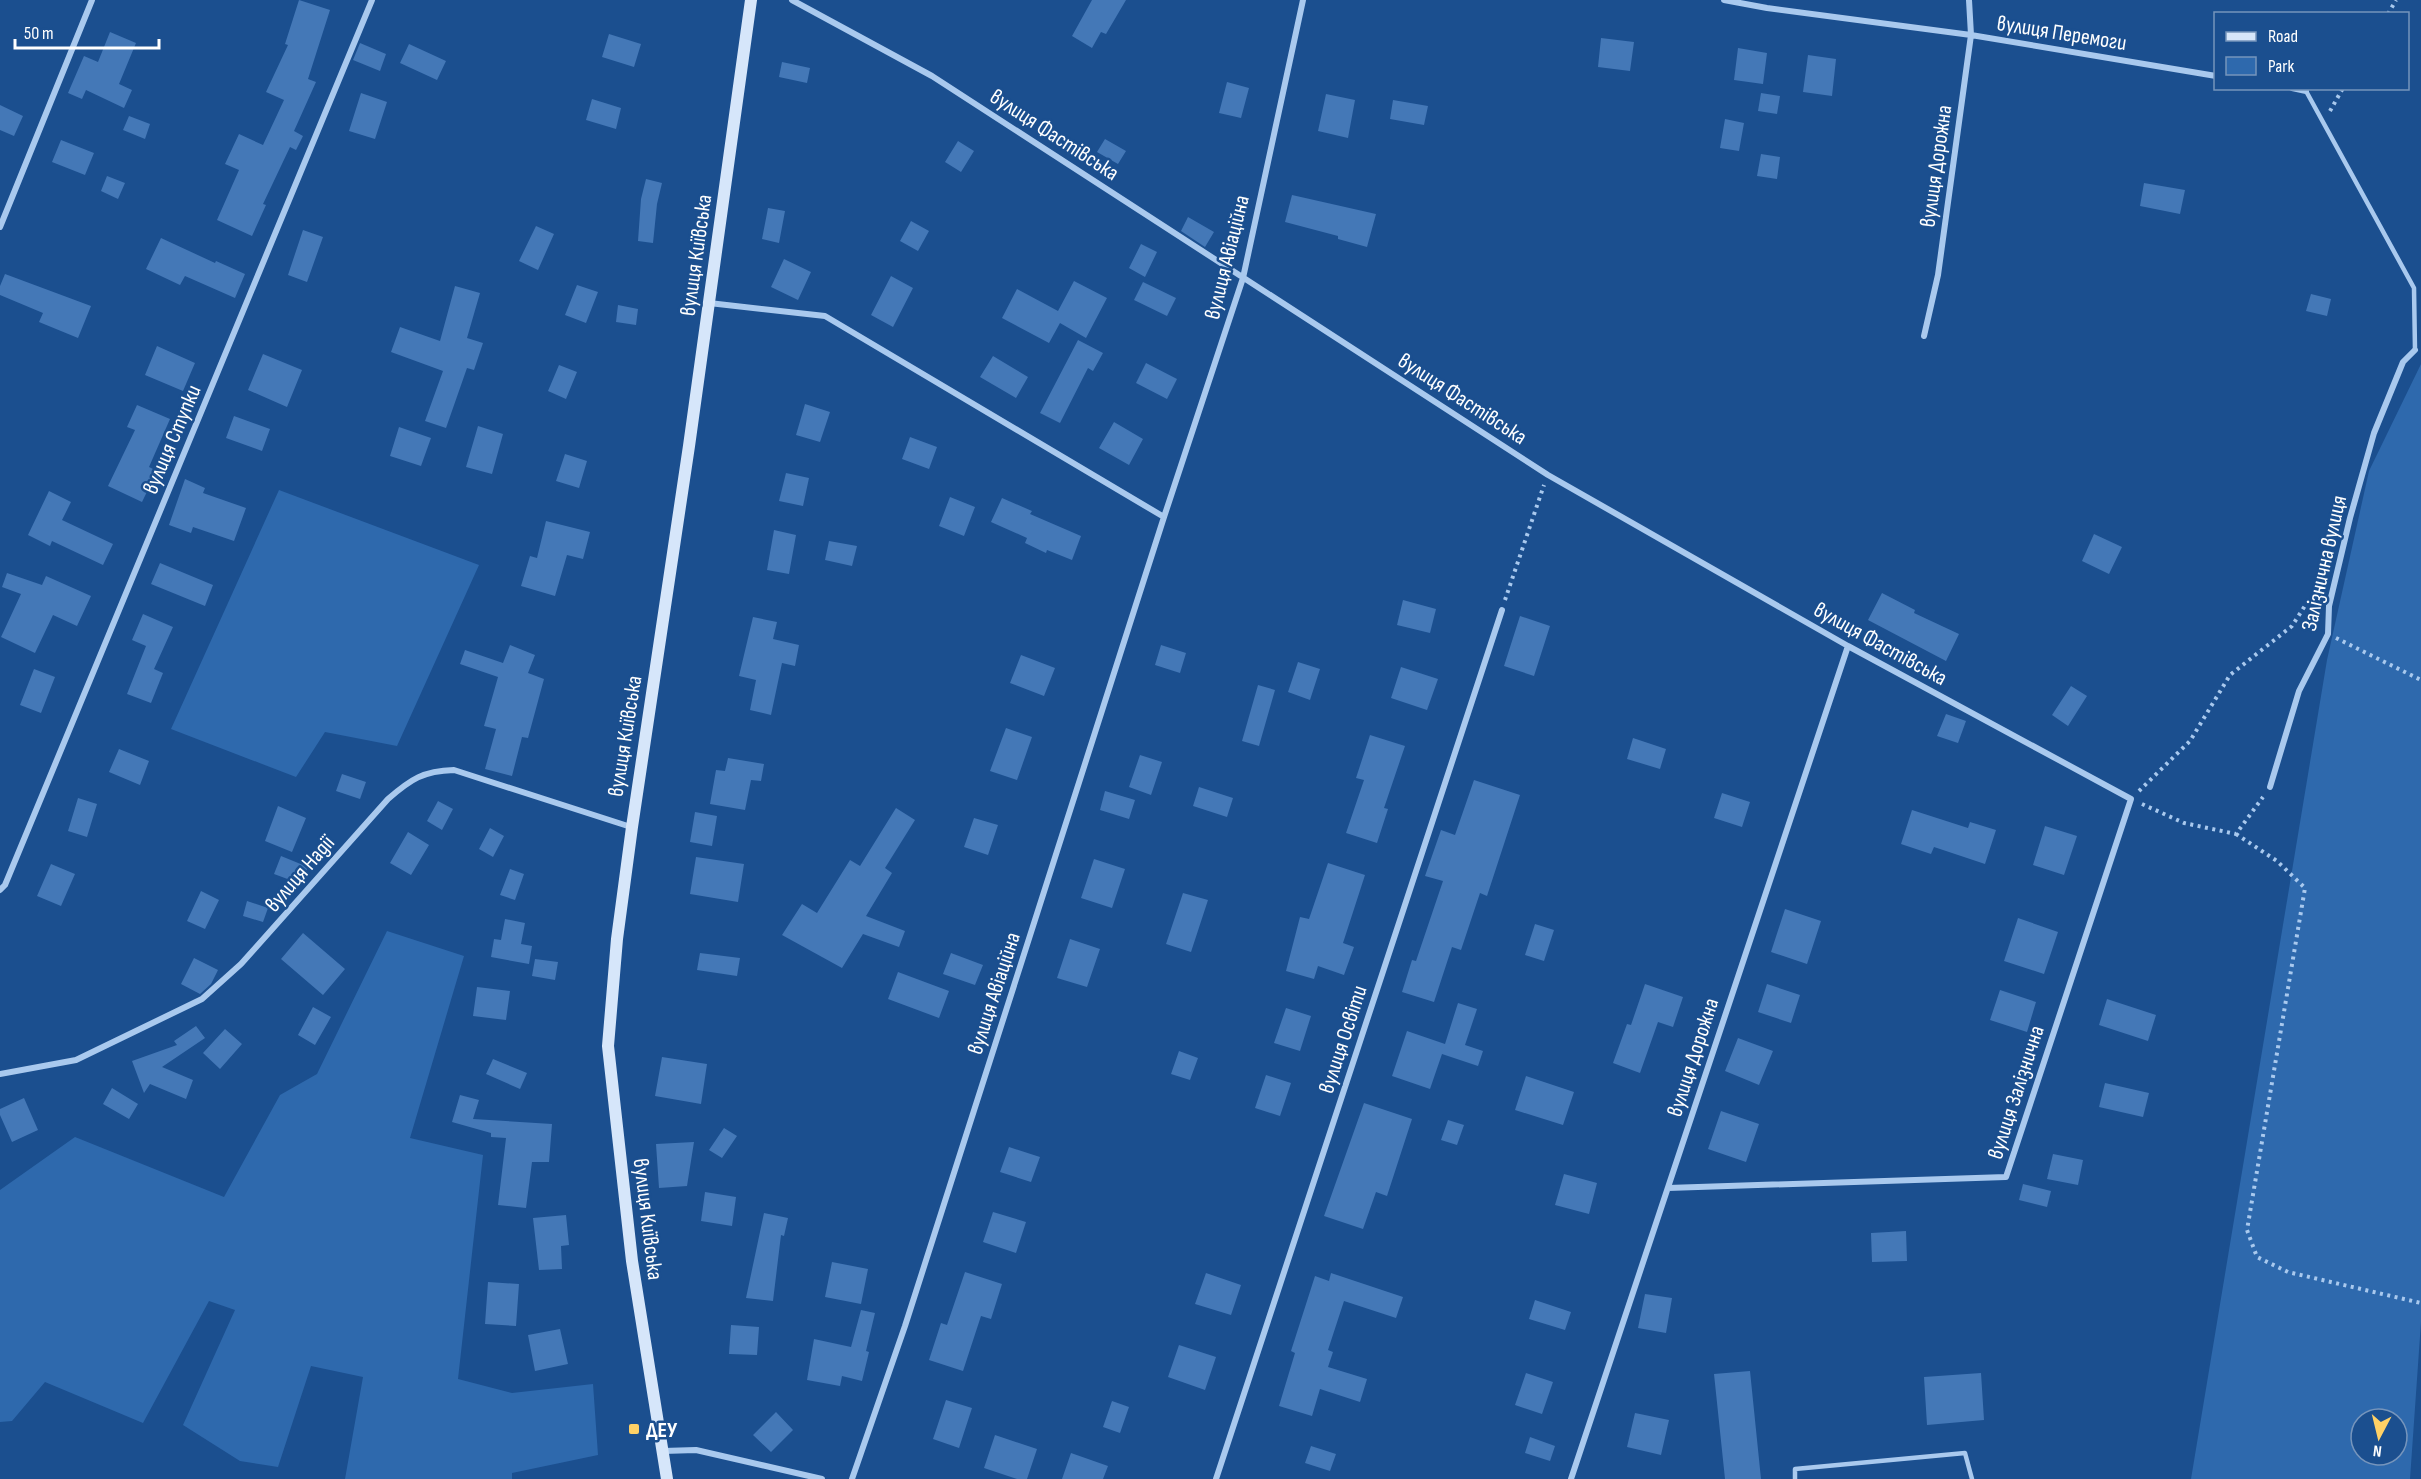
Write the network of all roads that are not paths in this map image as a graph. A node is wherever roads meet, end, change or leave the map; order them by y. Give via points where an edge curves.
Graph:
1 (92, 0) edge
2 (372, 0) edge
3 (751, 0) edge
4 (792, 0) edge
5 (1303, 0) edge
6 (1724, 0) edge
7 (1969, 0) edge
8 (1971, 35) junction
9 (2214, 76) edge
10 (2301, 90) edge
11 (2306, 91) joint
12 (0, 227) edge
13 (1243, 278) junction
14 (709, 303) junction
15 (1924, 336) dead end
16 (2415, 350) joint
17 (1164, 517) junction
18 (1502, 610) road end
19 (1848, 646) junction
20 (2270, 787) road end
21 (2131, 799) joint
22 (632, 828) junction
23 (0, 890) edge
24 (0, 1074) edge
25 (1668, 1188) junction
26 (663, 1451) junction
27 (667, 1479) edge
28 (822, 1479) edge
29 (852, 1479) edge
30 (1216, 1479) edge
31 (1571, 1479) edge
32 (1795, 1479) edge
33 (1972, 1479) edge

1 - 12 street
2 - 23 street, вулиця Ступки
3 - 14 street, вулиця Київська
4 - 13 street, вулиця Фастівська via 932,76
5 - 13 street, вулиця Авіаційна
6 - 8 street, вулиця Перемоги
7 - 8 street, вулиця Дорожна
8 - 9 street, вулиця Перемоги
8 - 15 street, вулиця Дорожна via 1938,275
10 - 11 street
11 - 16 lane via 2414,288
13 - 17 street, вулиця Авіаційна
13 - 19 street, вулиця Фастівська via 1548,475
14 - 17 street via 825,316
14 - 22 street, вулиця Київська
16 - 20 street, Залізнична вулиця via 2403,362 2374,433 2329,606 2328,634 2299,691
17 - 29 street, вулиця Авіаційна via 909,1315
18 - 30 street, вулиця Освіти
19 - 21 street, вулиця Фастівська
19 - 25 street, вулиця Дорожна
21 - 25 street, вулиця Залізнична via 2006,1177
22 - 24 street, вулиця Надії via 454,770 434,770 415,778 388,798 241,964 202,999 76,1060
22 - 26 street, вулиця Київська via 608,1046 632,1261
25 - 31 street, вулиця Дорожна
26 - 27 street, вулиця Київська
26 - 28 street via 696,1450
32 - 33 lane via 1795,1469 1965,1454

